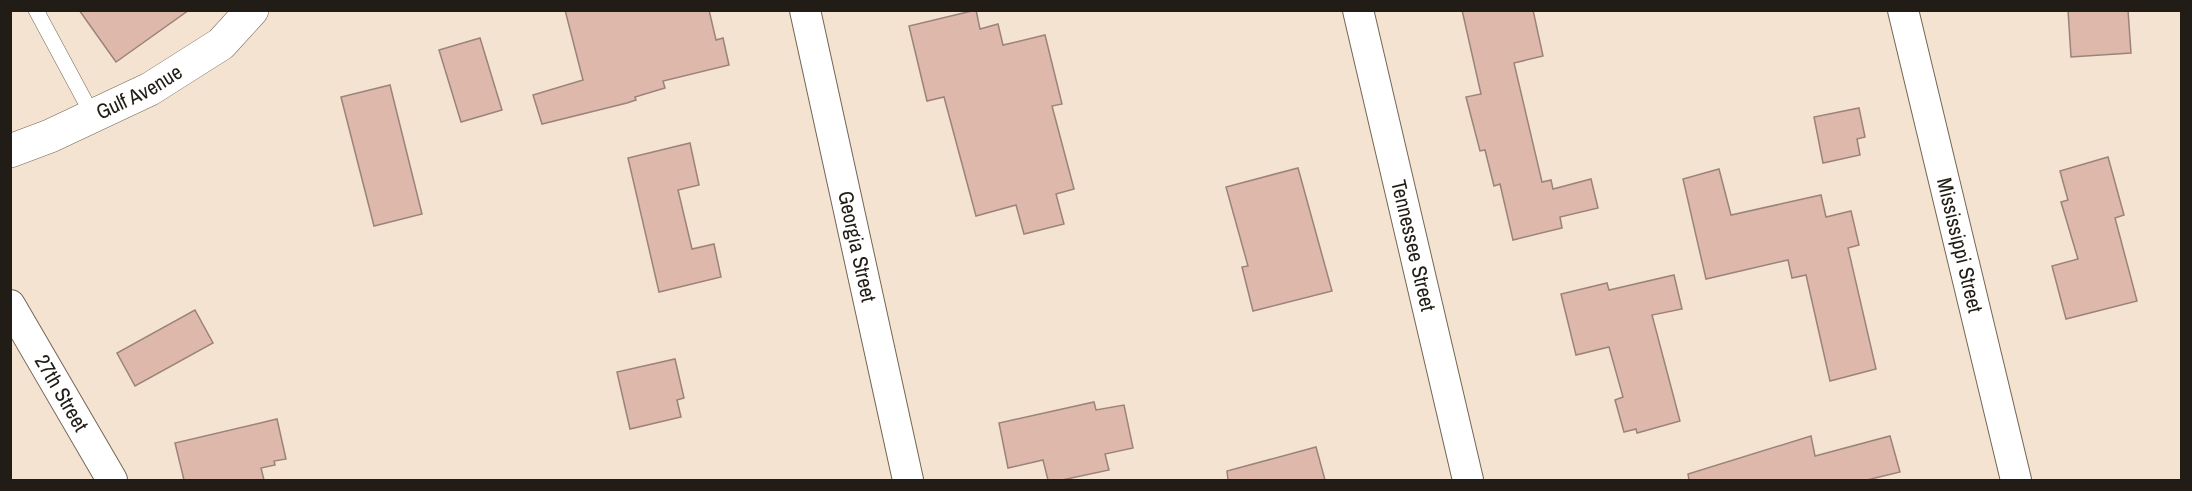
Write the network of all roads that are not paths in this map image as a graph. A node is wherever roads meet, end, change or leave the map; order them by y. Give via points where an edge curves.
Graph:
1 (36, 10) edge
2 (252, 10) edge
3 (805, 10) edge
4 (1358, 10) edge
5 (1903, 10) edge
6 (93, 116) junction
7 (10, 151) edge
8 (10, 305) edge
9 (112, 480) edge
10 (908, 480) edge
11 (1468, 480) edge
12 (2016, 480) edge

1 - 6 lane
2 - 6 street, Gulf Avenue via 221,44 150,88
3 - 10 street, Georgia Street
4 - 11 street, Tennessee Street
5 - 12 street, Mississippi Street
6 - 7 street, Gulf Avenue
8 - 9 street, 27th Street

